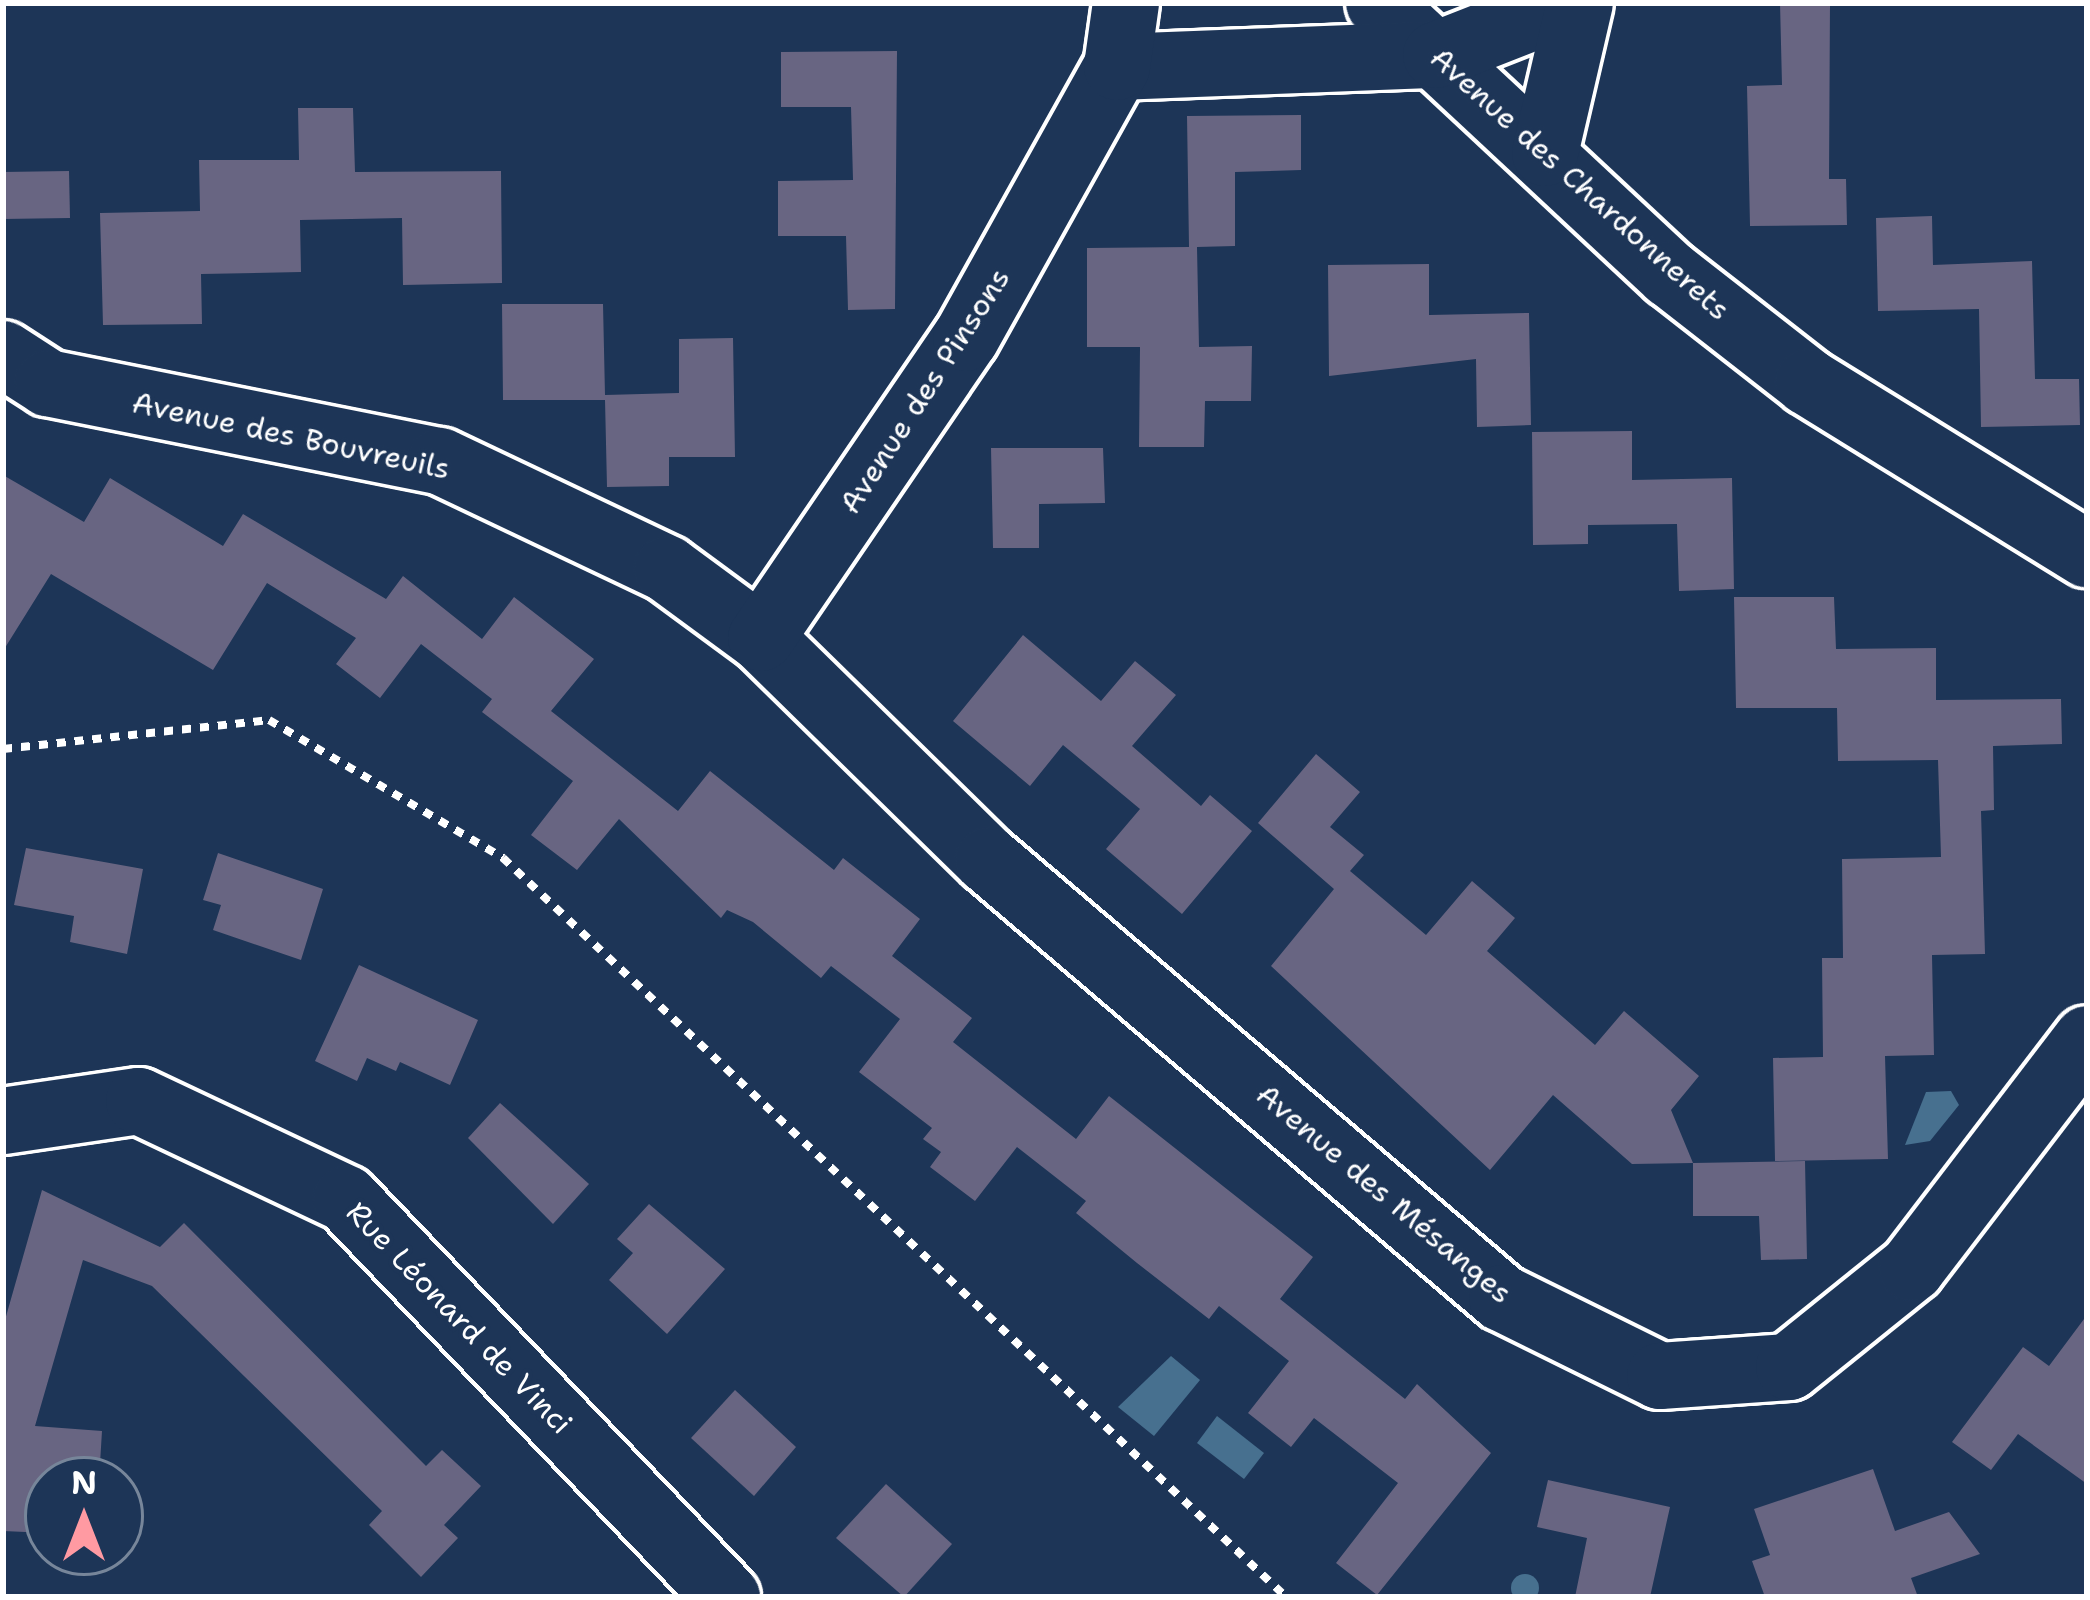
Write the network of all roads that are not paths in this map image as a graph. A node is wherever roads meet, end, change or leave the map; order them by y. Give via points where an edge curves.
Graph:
1 (1126, 3) edge
2 (1379, 3) edge
3 (1569, 3) edge
4 (1580, 3) edge
5 (1436, 55) junction
6 (1117, 67) junction
7 (1545, 153) junction
8 (3, 353) edge
9 (2087, 554) edge
10 (761, 638) junction
11 (2087, 1039) edge
12 (3, 1120) edge
13 (727, 1597) edge

1 - 6 street, Avenue des Pinsons
2 - 5 street, Avenue des Chardonnerets
3 - 5 street
4 - 7 street
5 - 6 street
5 - 7 street, Avenue des Chardonnerets
6 - 10 street, Avenue des Pinsons via 967,338
7 - 9 street, Avenue des Chardonnerets via 1670,274 1808,382
8 - 10 street, Avenue des Bouvreuils via 48,383 440,461 667,569
10 - 11 street, Avenue des Mésanges via 988,860 1502,1298 1660,1376 1789,1367 1912,1268
12 - 13 street, Rue Léonard de Vinci via 139,1101 346,1199

